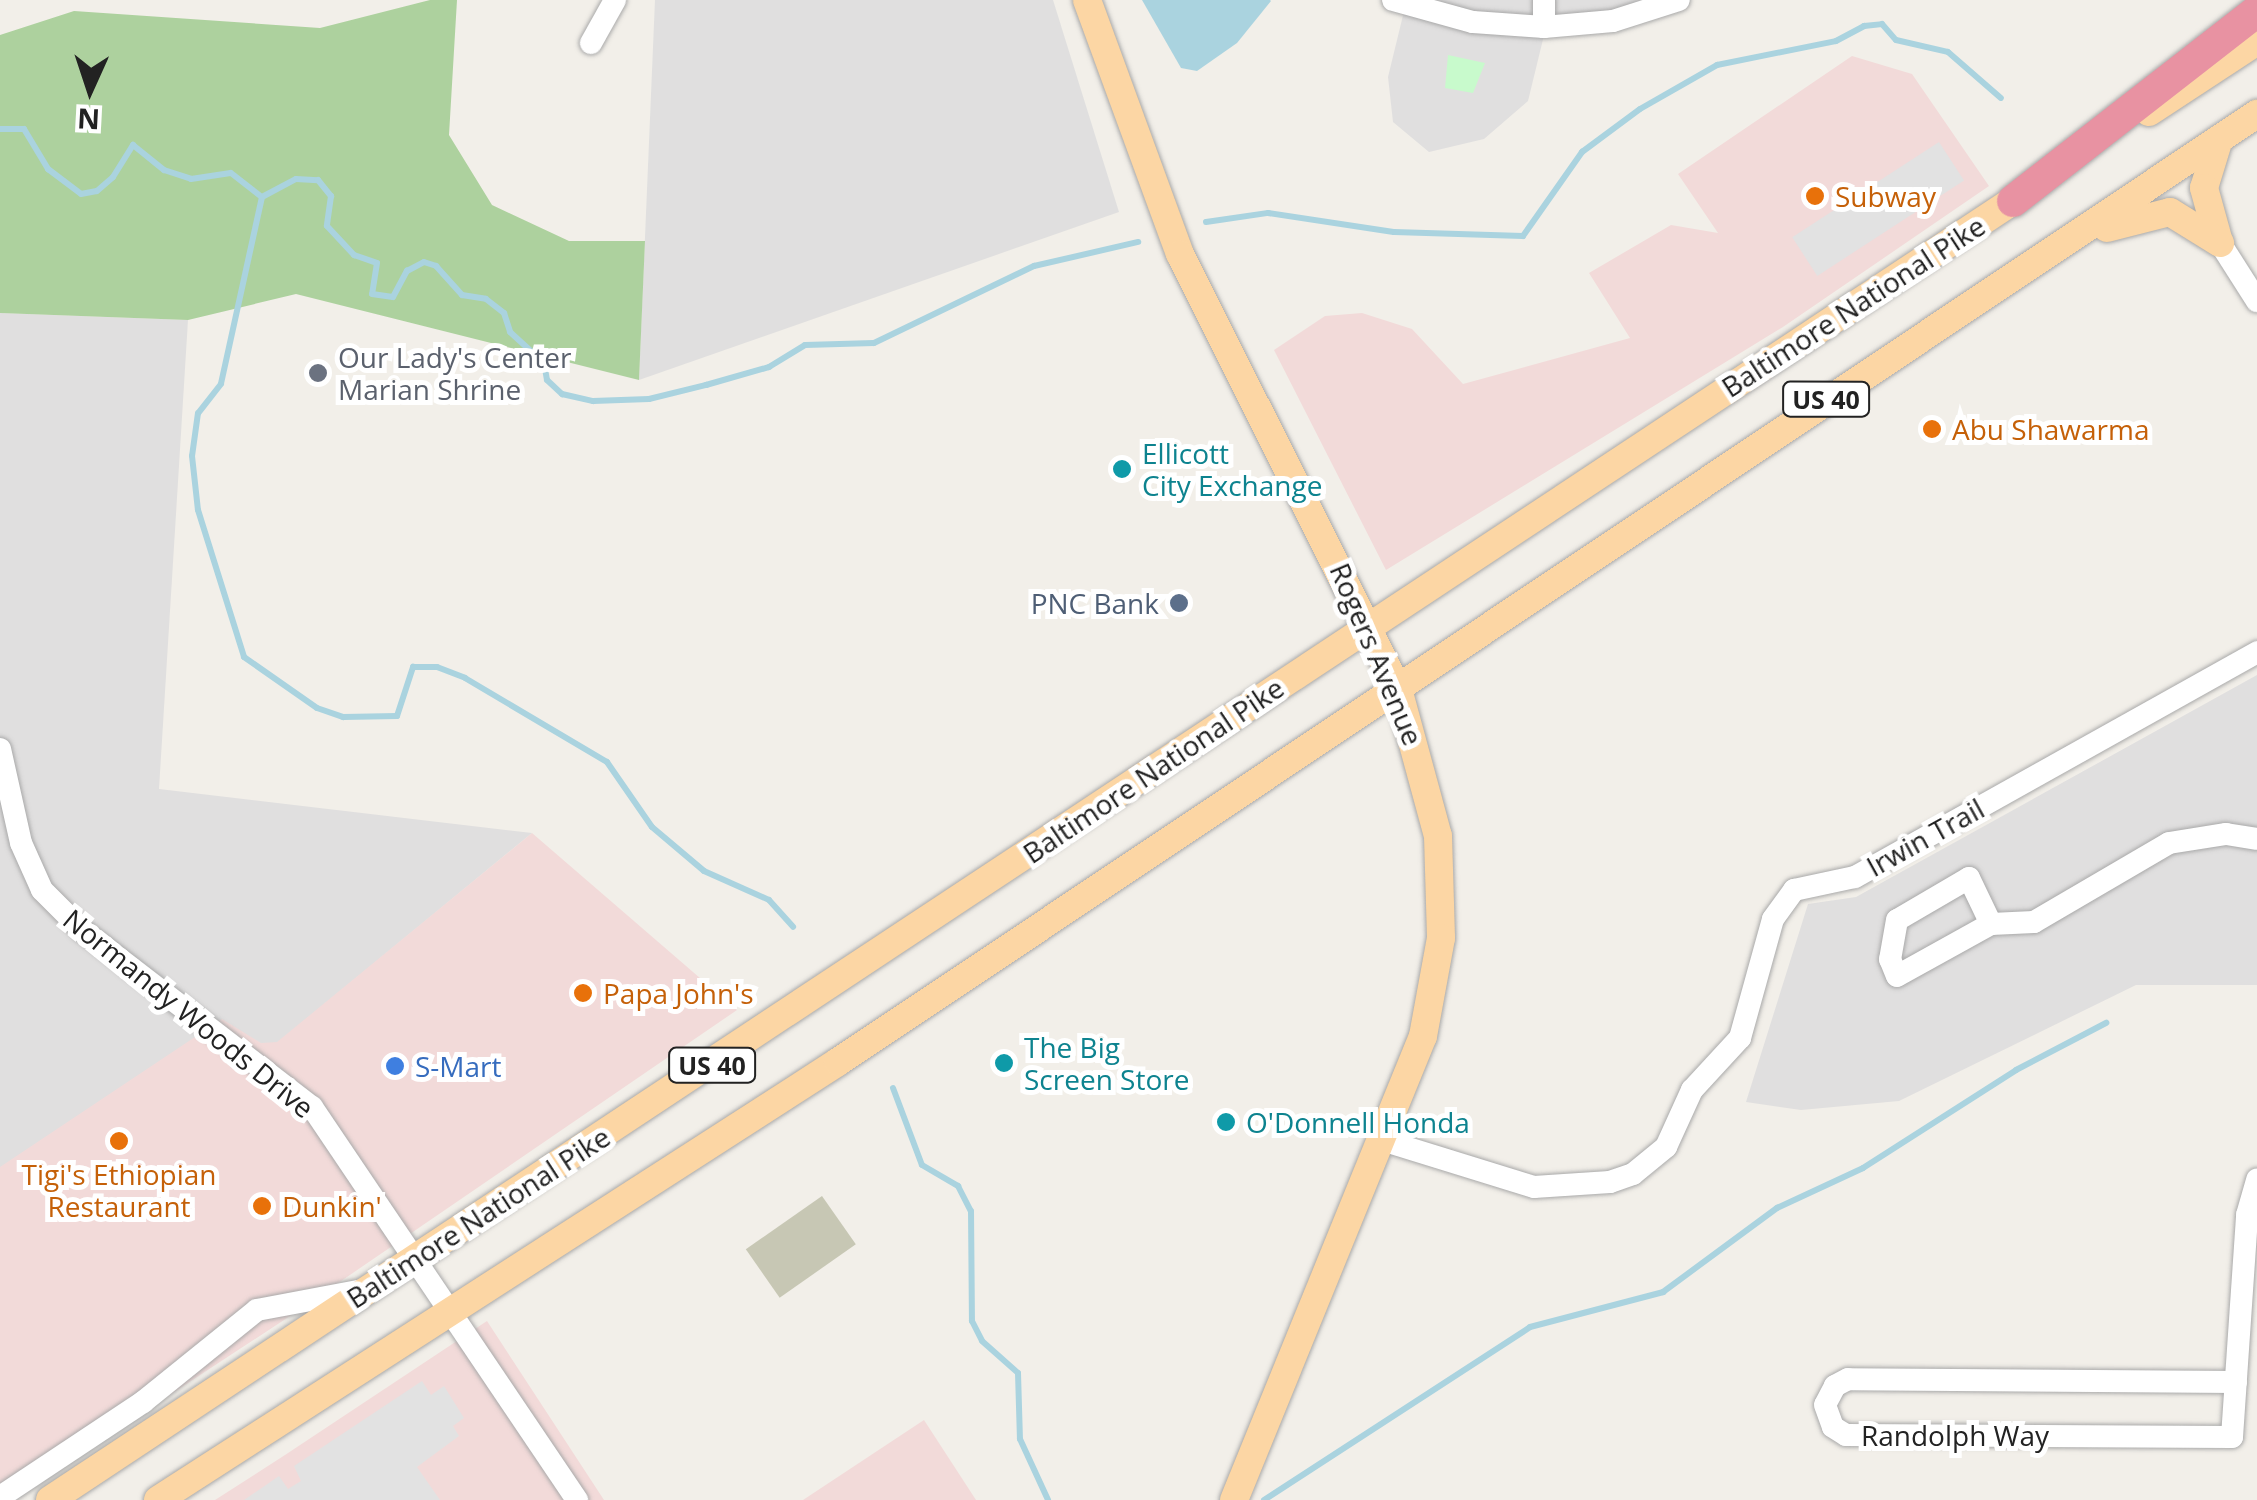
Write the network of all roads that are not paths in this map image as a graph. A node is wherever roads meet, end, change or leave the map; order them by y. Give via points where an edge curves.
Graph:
1 (615, 0) edge
2 (1087, 0) edge
3 (1393, 0) edge
4 (1544, 0) edge
5 (1679, 0) edge
6 (2257, 11) edge
7 (1544, 28) junction
8 (2257, 41) edge
9 (592, 43) dead end
10 (2257, 114) edge
11 (2219, 139) junction
12 (2014, 200) junction
13 (2220, 244) junction
14 (2055, 249) junction
15 (2257, 301) edge
16 (1370, 625) junction
17 (2257, 652) edge
18 (1398, 689) junction
19 (0, 749) edge
20 (2257, 838) edge
21 (1991, 924) junction
22 (1382, 1140) junction
23 (2257, 1179) edge
24 (414, 1258) junction
25 (364, 1290) junction
26 (449, 1310) junction
27 (2236, 1382) junction
28 (0, 1497) edge
29 (50, 1500) edge
30 (158, 1500) edge
31 (577, 1500) edge
32 (1234, 1500) edge

1 - 9 street
2 - 16 main road, Rogers Avenue via 1180,254
3 - 7 street via 1473,22
4 - 7 street
5 - 7 street via 1614,21
6 - 12 highway
8 - 12 main road, Baltimore National Pike / US 40
10 - 11 main road, US 40
11 - 13 main road via 2204,188
11 - 14 main road, US 40
12 - 16 main road, Baltimore National Pike / US 40
13 - 14 main road via 2188,219 2154,212
13 - 15 street
14 - 18 main road, US 40
16 - 18 main road, Rogers Avenue
16 - 24 main road, Baltimore National Pike / US 40
17 - 22 street, Irwin Trail via 1854,877 1794,890 1773,920 1740,1038 1692,1090 1666,1147 1634,1174 1534,1188
18 - 22 main road, Rogers Avenue via 1432,800 1441,938 1423,1036
18 - 26 main road, US 40 via 838,1062
19 - 24 street, Normandy Woods Drive via 30,868 58,910 312,1107
20 - 21 street via 2226,834 2169,844 2034,922
21 - 21 street via 1960,942 1897,976 1890,959 1897,920 1970,878
22 - 32 main road, Rogers Avenue
23 - 27 street, Randolph Way via 2246,1215
24 - 25 main road, Baltimore National Pike / US 40
24 - 26 street, Normandy Woods Drive
25 - 28 street via 257,1310 143,1402
25 - 29 main road, Baltimore National Pike / US 40
26 - 30 main road, US 40
26 - 31 street, Normandy Woods Drive
27 - 27 street, Randolph Way via 1848,1380 1835,1386 1825,1406 1833,1427 1846,1434 2232,1437

